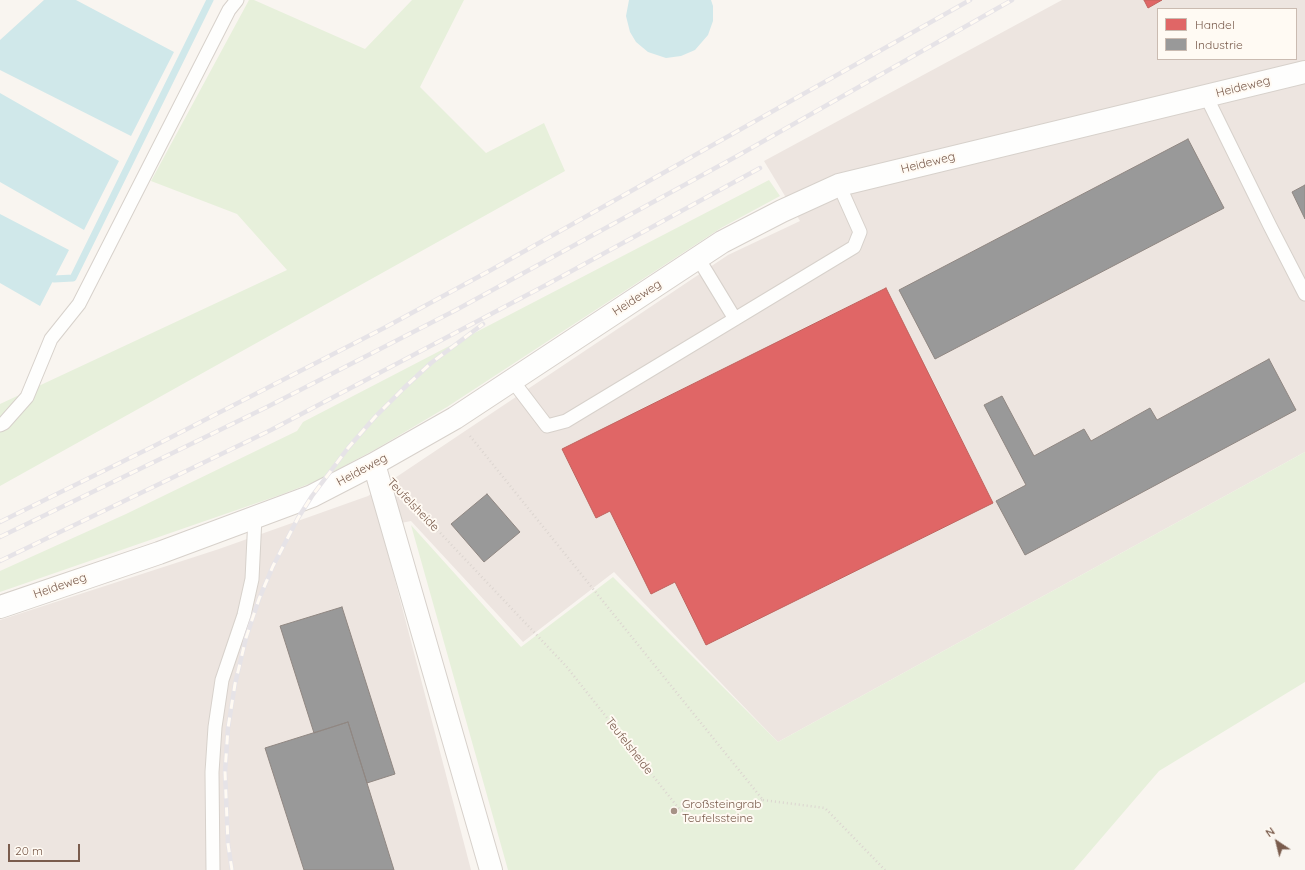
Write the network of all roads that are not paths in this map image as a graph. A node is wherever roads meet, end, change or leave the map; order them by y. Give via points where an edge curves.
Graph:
1 (237, 0) edge
2 (1305, 72) edge
3 (1206, 96) junction
4 (839, 185) junction
5 (698, 258) junction
6 (1305, 294) edge
7 (735, 319) junction
8 (512, 380) junction
9 (0, 425) edge
10 (374, 464) junction
11 (254, 517) junction
12 (0, 607) edge
13 (213, 870) edge
14 (491, 870) edge

1 - 9 lane via 79,304 51,340 26,398
2 - 3 street, Heideweg
3 - 4 street, Heideweg
3 - 6 lane
4 - 5 street, Heideweg via 782,210
4 - 7 lane via 860,232 854,247
5 - 7 lane
5 - 8 street, Heideweg
7 - 8 lane via 566,422 547,426
8 - 10 street, Heideweg via 455,418
10 - 11 street, Heideweg via 312,496
10 - 14 street, Teufelsheide
11 - 12 street, Heideweg via 159,553
11 - 13 lane via 252,580 244,615 222,680 214,727

